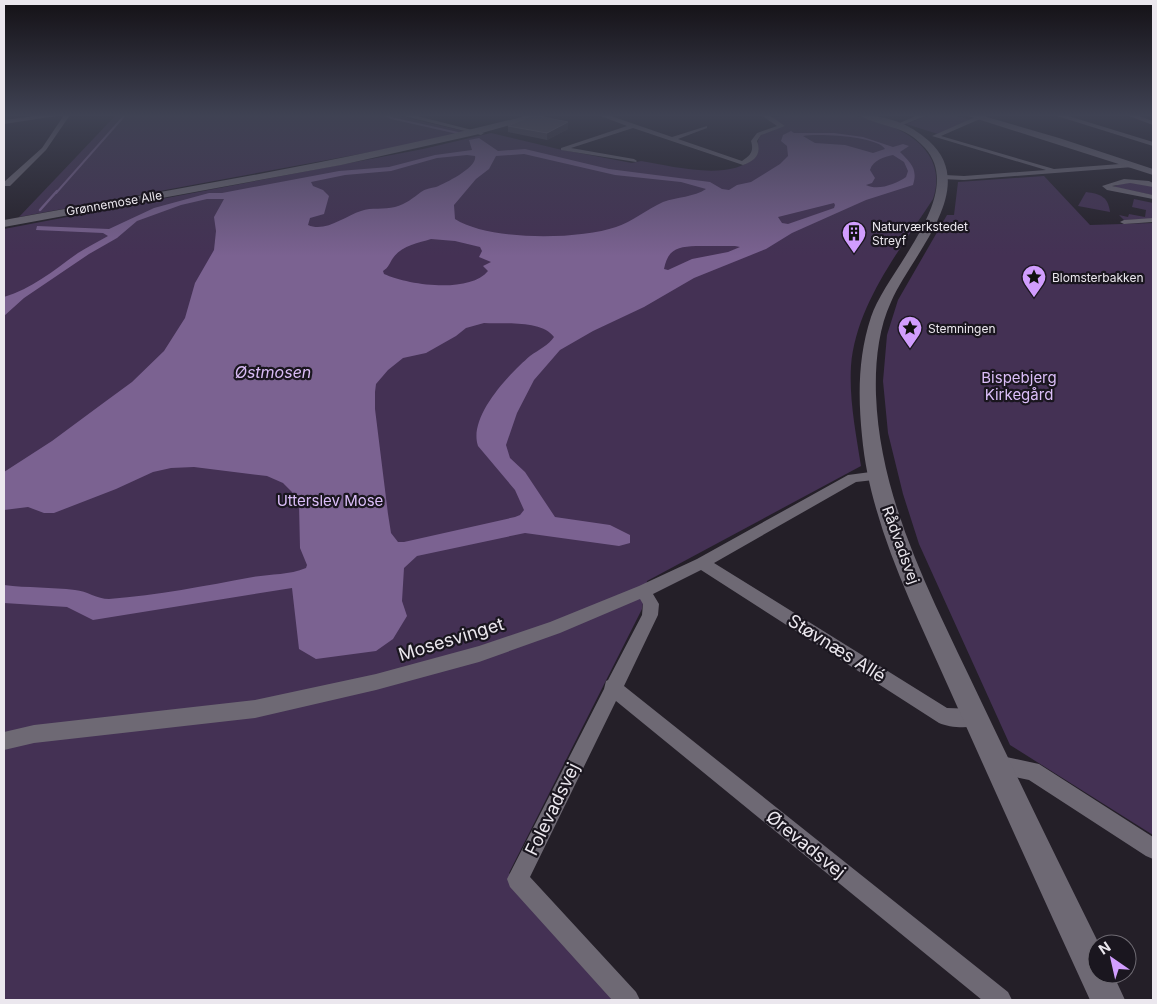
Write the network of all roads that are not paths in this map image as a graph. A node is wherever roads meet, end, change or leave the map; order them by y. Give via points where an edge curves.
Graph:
1 (30, 162) edge
2 (334, 162) edge
3 (940, 162) edge
4 (1022, 162) edge
5 (1123, 162) edge
6 (1153, 164) edge
7 (1133, 165) junction
8 (1057, 171) junction
9 (1153, 172) edge
10 (945, 178) junction
11 (7, 184) dead end
12 (1153, 185) edge
13 (1153, 197) edge
14 (1153, 220) edge
15 (1124, 222) dead end
16 (4, 224) edge
17 (878, 476) junction
18 (702, 562) junction
19 (644, 591) junction
20 (612, 687) junction
21 (976, 718) junction
22 (4, 741) edge
23 (997, 765) junction
24 (1153, 849) edge
25 (628, 1000) edge
26 (1000, 1000) edge
27 (1108, 1000) edge

1 - 11 street
2 - 16 street, Grønnemose Alle
3 - 10 street
4 - 8 street
5 - 7 street
6 - 7 street
7 - 8 street
7 - 9 street
8 - 10 street
10 - 17 street, Rådvadsvej via 936,211 884,300 873,334 867,382 872,449
12 - 13 street via 1119,180 1106,186
14 - 15 street
17 - 18 street, Mosesvinget via 853,478
17 - 21 street, Rådvadsvej via 917,588
18 - 19 street, Mosesvinget
18 - 21 street, Støvnæs Allé via 945,717
19 - 20 street, Folevadsvej via 651,604 650,615
19 - 22 street, Mosesvinget via 479,654 376,682 255,709 34,734
20 - 25 street, Folevadsvej via 518,879
20 - 26 street, Ørevadsvej
21 - 23 street, Rådvadsvej
23 - 24 street via 1032,772
23 - 27 street, Rådvadsvej

